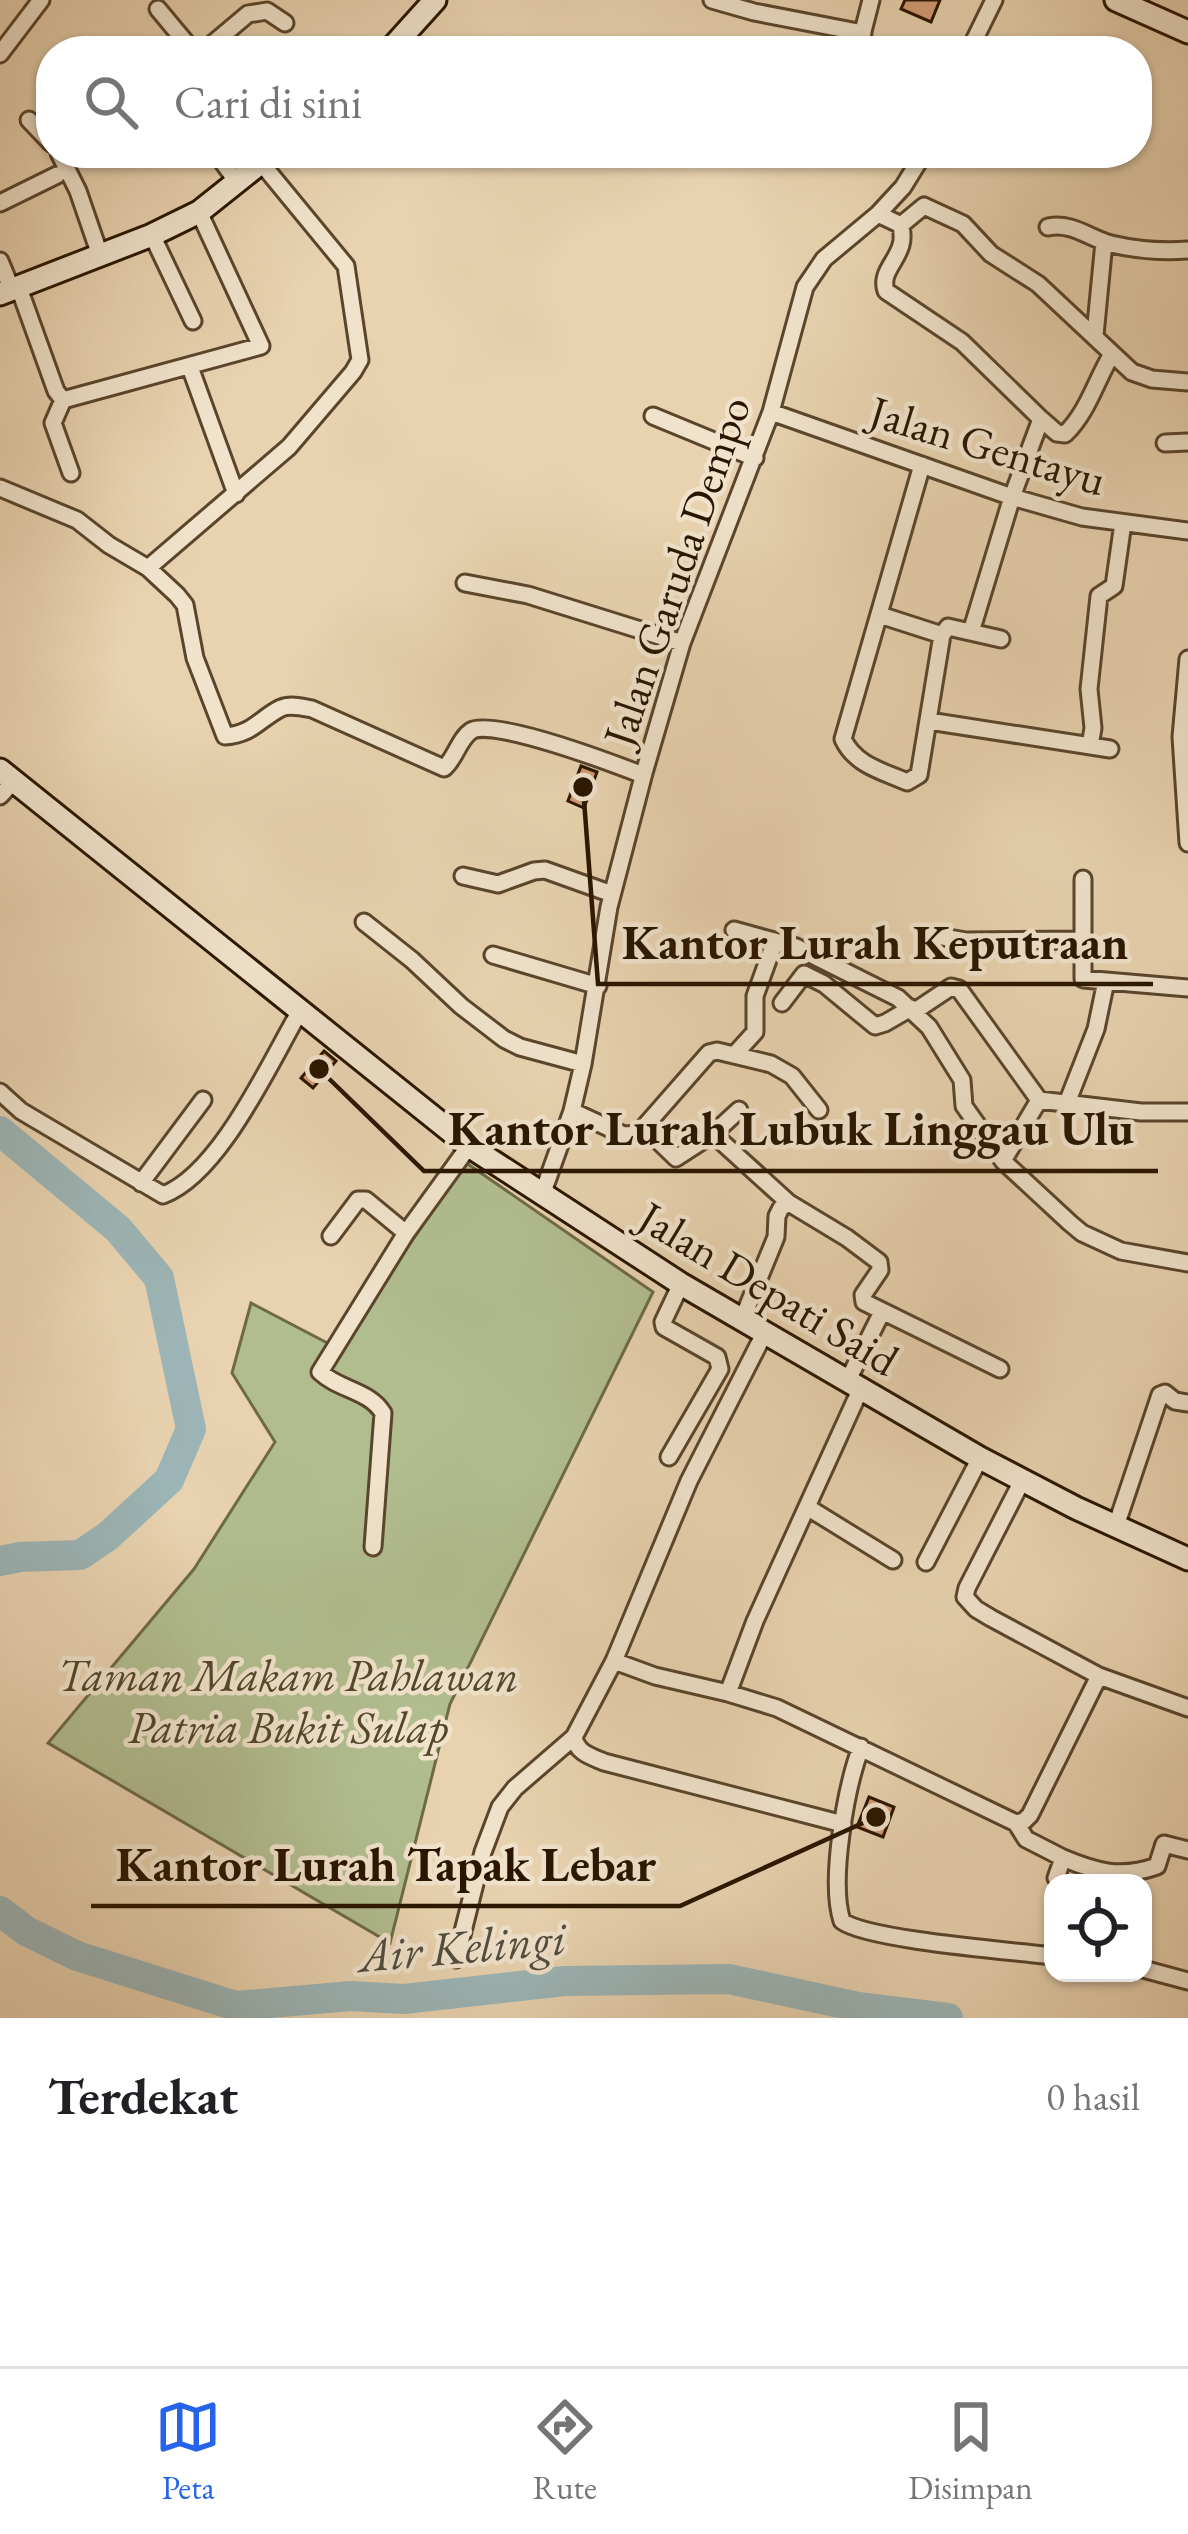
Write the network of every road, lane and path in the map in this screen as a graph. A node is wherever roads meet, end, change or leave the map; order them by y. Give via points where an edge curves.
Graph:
1 (41, 0) edge
2 (435, 0) edge
3 (712, 0) edge
4 (871, 0) edge
5 (994, 0) edge
6 (1116, 0) edge
7 (158, 9) dead end
8 (285, 23) dead end
9 (1188, 32) edge
10 (862, 33) junction
11 (180, 36) edge
12 (222, 36) edge
13 (402, 36) edge
14 (861, 36) edge
15 (976, 36) edge
16 (0, 54) edge
17 (29, 120) dead end
18 (36, 127) edge
19 (66, 168) edge
20 (227, 168) edge
21 (251, 168) edge
22 (271, 168) edge
23 (915, 168) edge
24 (57, 175) dead end
25 (238, 183) junction
26 (0, 203) edge
27 (199, 212) junction
28 (878, 214) junction
29 (901, 225) junction
30 (1048, 227) dead end
31 (152, 235) junction
32 (1104, 242) junction
33 (1188, 250) edge
34 (100, 255) junction
35 (0, 261) edge
36 (10, 290) edge
37 (193, 321) dead end
38 (1095, 335) junction
39 (1112, 354) junction
40 (190, 368) junction
41 (1188, 382) edge
42 (63, 400) junction
43 (771, 412) junction
44 (653, 416) dead end
45 (1042, 419) junction
46 (1188, 442) edge
47 (1166, 443) dead end
48 (755, 458) junction
49 (922, 465) junction
50 (71, 473) dead end
51 (0, 488) edge
52 (236, 494) junction
53 (1012, 497) junction
54 (1124, 523) junction
55 (1188, 531) edge
56 (148, 568) junction
57 (465, 584) dead end
58 (880, 615) junction
59 (971, 632) junction
60 (942, 635) junction
61 (1001, 639) dead end
62 (682, 643) junction
63 (1188, 659) edge
64 (929, 721) junction
65 (1090, 746) junction
66 (1110, 749) dead end
67 (643, 775) junction
68 (5, 782) edge
69 (1188, 843) edge
70 (463, 876) dead end
71 (1083, 879) dead end
72 (612, 894) junction
73 (364, 922) dead end
74 (734, 930) dead end
75 (937, 936) dead end
76 (1082, 940) junction
77 (775, 941) junction
78 (811, 954) junction
79 (493, 955) dead end
80 (804, 974) junction
81 (1106, 981) junction
82 (598, 986) junction
83 (1188, 988) edge
84 (782, 1003) dead end
85 (913, 1010) junction
86 (300, 1011) junction
87 (735, 1054) junction
88 (584, 1064) junction
89 (0, 1092) edge
90 (203, 1100) dead end
91 (1039, 1100) junction
92 (1067, 1103) junction
93 (739, 1110) dead end
94 (819, 1110) dead end
95 (572, 1111) junction
96 (1188, 1112) edge
97 (644, 1127) junction
98 (713, 1134) junction
99 (470, 1146) junction
100 (1003, 1161) junction
101 (141, 1184) junction
102 (542, 1195) junction
103 (789, 1203) junction
104 (406, 1233) junction
105 (331, 1236) dead end
106 (1188, 1263) edge
107 (681, 1284) junction
108 (882, 1312) junction
109 (742, 1320) junction
110 (765, 1332) junction
111 (1000, 1370) dead end
112 (855, 1384) junction
113 (1188, 1403) edge
114 (669, 1457) dead end
115 (980, 1458) junction
116 (1022, 1481) junction
117 (807, 1507) junction
118 (1116, 1526) junction
119 (373, 1547) dead end
120 (1188, 1559) edge
121 (893, 1560) dead end
122 (926, 1562) dead end
123 (614, 1661) junction
124 (1099, 1676) junction
125 (728, 1693) junction
126 (1188, 1708) edge
127 (574, 1736) junction
128 (861, 1748) junction
129 (1016, 1823) junction
130 (843, 1824) junction
131 (1188, 1850) edge
132 (1063, 1858) junction
133 (1057, 1874) edge
134 (1044, 1955) edge
135 (456, 1959) dead end
136 (1152, 1971) edge
137 (1188, 1981) edge

1 - 16 street
2 - 13 main road
3 - 10 street
4 - 10 street
5 - 15 street
6 - 9 main road
7 - 11 street
8 - 12 street via 267,11 248,14
10 - 14 street
17 - 18 street
19 - 34 street
20 - 25 street
21 - 25 main road
22 - 52 street via 346,266 360,360 304,431
23 - 28 street, Jalan Garuda Dempo
24 - 26 street
25 - 27 main road
27 - 31 main road
27 - 40 street via 262,346
28 - 29 street
28 - 43 street, Jalan Garuda Dempo via 805,286
29 - 38 street via 925,206 963,224
29 - 45 street via 886,291 955,336
30 - 32 street
31 - 34 main road
31 - 37 street
32 - 33 street
32 - 38 street
34 - 36 main road
35 - 36 street
36 - 42 street
38 - 39 street
39 - 41 street via 1142,376
39 - 45 street via 1071,429 1057,433
40 - 42 street
40 - 52 street
42 - 50 street via 52,423
43 - 48 street, Jalan Garuda Dempo
43 - 49 street, Jalan Gentayu
44 - 48 street
45 - 53 street
46 - 47 street
48 - 62 street, Jalan Garuda Dempo
49 - 53 street, Jalan Gentayu
49 - 58 street
51 - 56 street via 77,520
52 - 56 street
53 - 54 street, Jalan Gentayu
53 - 59 street
54 - 55 street, Jalan Gentayu
54 - 65 street via 1114,586 1099,596
56 - 67 street via 184,605 225,736 254,728 282,707 300,707 445,768 467,734 481,728 567,745
57 - 62 street
58 - 60 street
58 - 64 street via 846,747 861,762 915,780
59 - 60 street via 945,628
59 - 61 street
60 - 64 street
62 - 67 street, Jalan Garuda Dempo
63 - 69 street via 1180,737
64 - 65 street
65 - 66 street
67 - 72 street, Jalan Garuda Dempo
68 - 86 main road, Jalan Depati Said
70 - 72 street via 498,884 545,870
71 - 76 street
72 - 82 street, Jalan Garuda Dempo
73 - 88 street via 504,1039
74 - 77 street
75 - 76 street
76 - 81 street via 1084,979
77 - 78 street
77 - 87 street via 755,996 754,1032
78 - 80 street
78 - 85 street
79 - 82 street
80 - 84 street
80 - 85 street via 874,1026
81 - 83 street
81 - 92 street
82 - 88 street, Jalan Garuda Dempo
85 - 91 street via 959,989
85 - 100 street via 962,1080 964,1106
86 - 99 main road, Jalan Depati Said
86 - 101 street via 221,1147 174,1191 163,1195
87 - 94 street via 792,1076
87 - 97 street via 709,1053
88 - 95 street, Jalan Garuda Dempo
89 - 101 street
90 - 101 street
91 - 92 street
91 - 100 street
92 - 96 street
93 - 98 street
95 - 97 street via 624,1136
95 - 102 street, Jalan Garuda Dempo
97 - 98 street via 676,1159
98 - 103 street
99 - 102 main road, Jalan Depati Said
99 - 104 street
100 - 106 street via 1082,1233 1121,1251
102 - 107 main road, Jalan Depati Said
103 - 108 street via 879,1262 863,1299
103 - 109 street via 776,1216 776,1237
104 - 105 street via 358,1200
104 - 119 street via 320,1372 383,1413
107 - 109 main road, Jalan Depati Said
107 - 114 street via 664,1327 717,1358 720,1369
108 - 111 street
108 - 112 street
109 - 110 main road, Jalan Depati Said
110 - 112 main road, Jalan Depati Said
110 - 123 street via 689,1480
112 - 115 main road, Jalan Depati Said
112 - 117 street
113 - 118 street via 1160,1395
115 - 116 main road, Jalan Depati Said
115 - 122 street
116 - 118 main road, Jalan Depati Said
116 - 124 street via 965,1597
117 - 121 street
117 - 125 street
118 - 120 main road, Jalan Depati Said
123 - 125 street
123 - 127 street
124 - 126 street
124 - 129 street via 1030,1815
125 - 128 street
127 - 130 street via 583,1753 604,1762
127 - 135 street via 500,1807
128 - 129 street
128 - 130 street
129 - 132 street via 1026,1839
130 - 134 street via 838,1909 848,1926
131 - 132 street via 1164,1844 1156,1866 1130,1874
132 - 133 street
136 - 137 street

